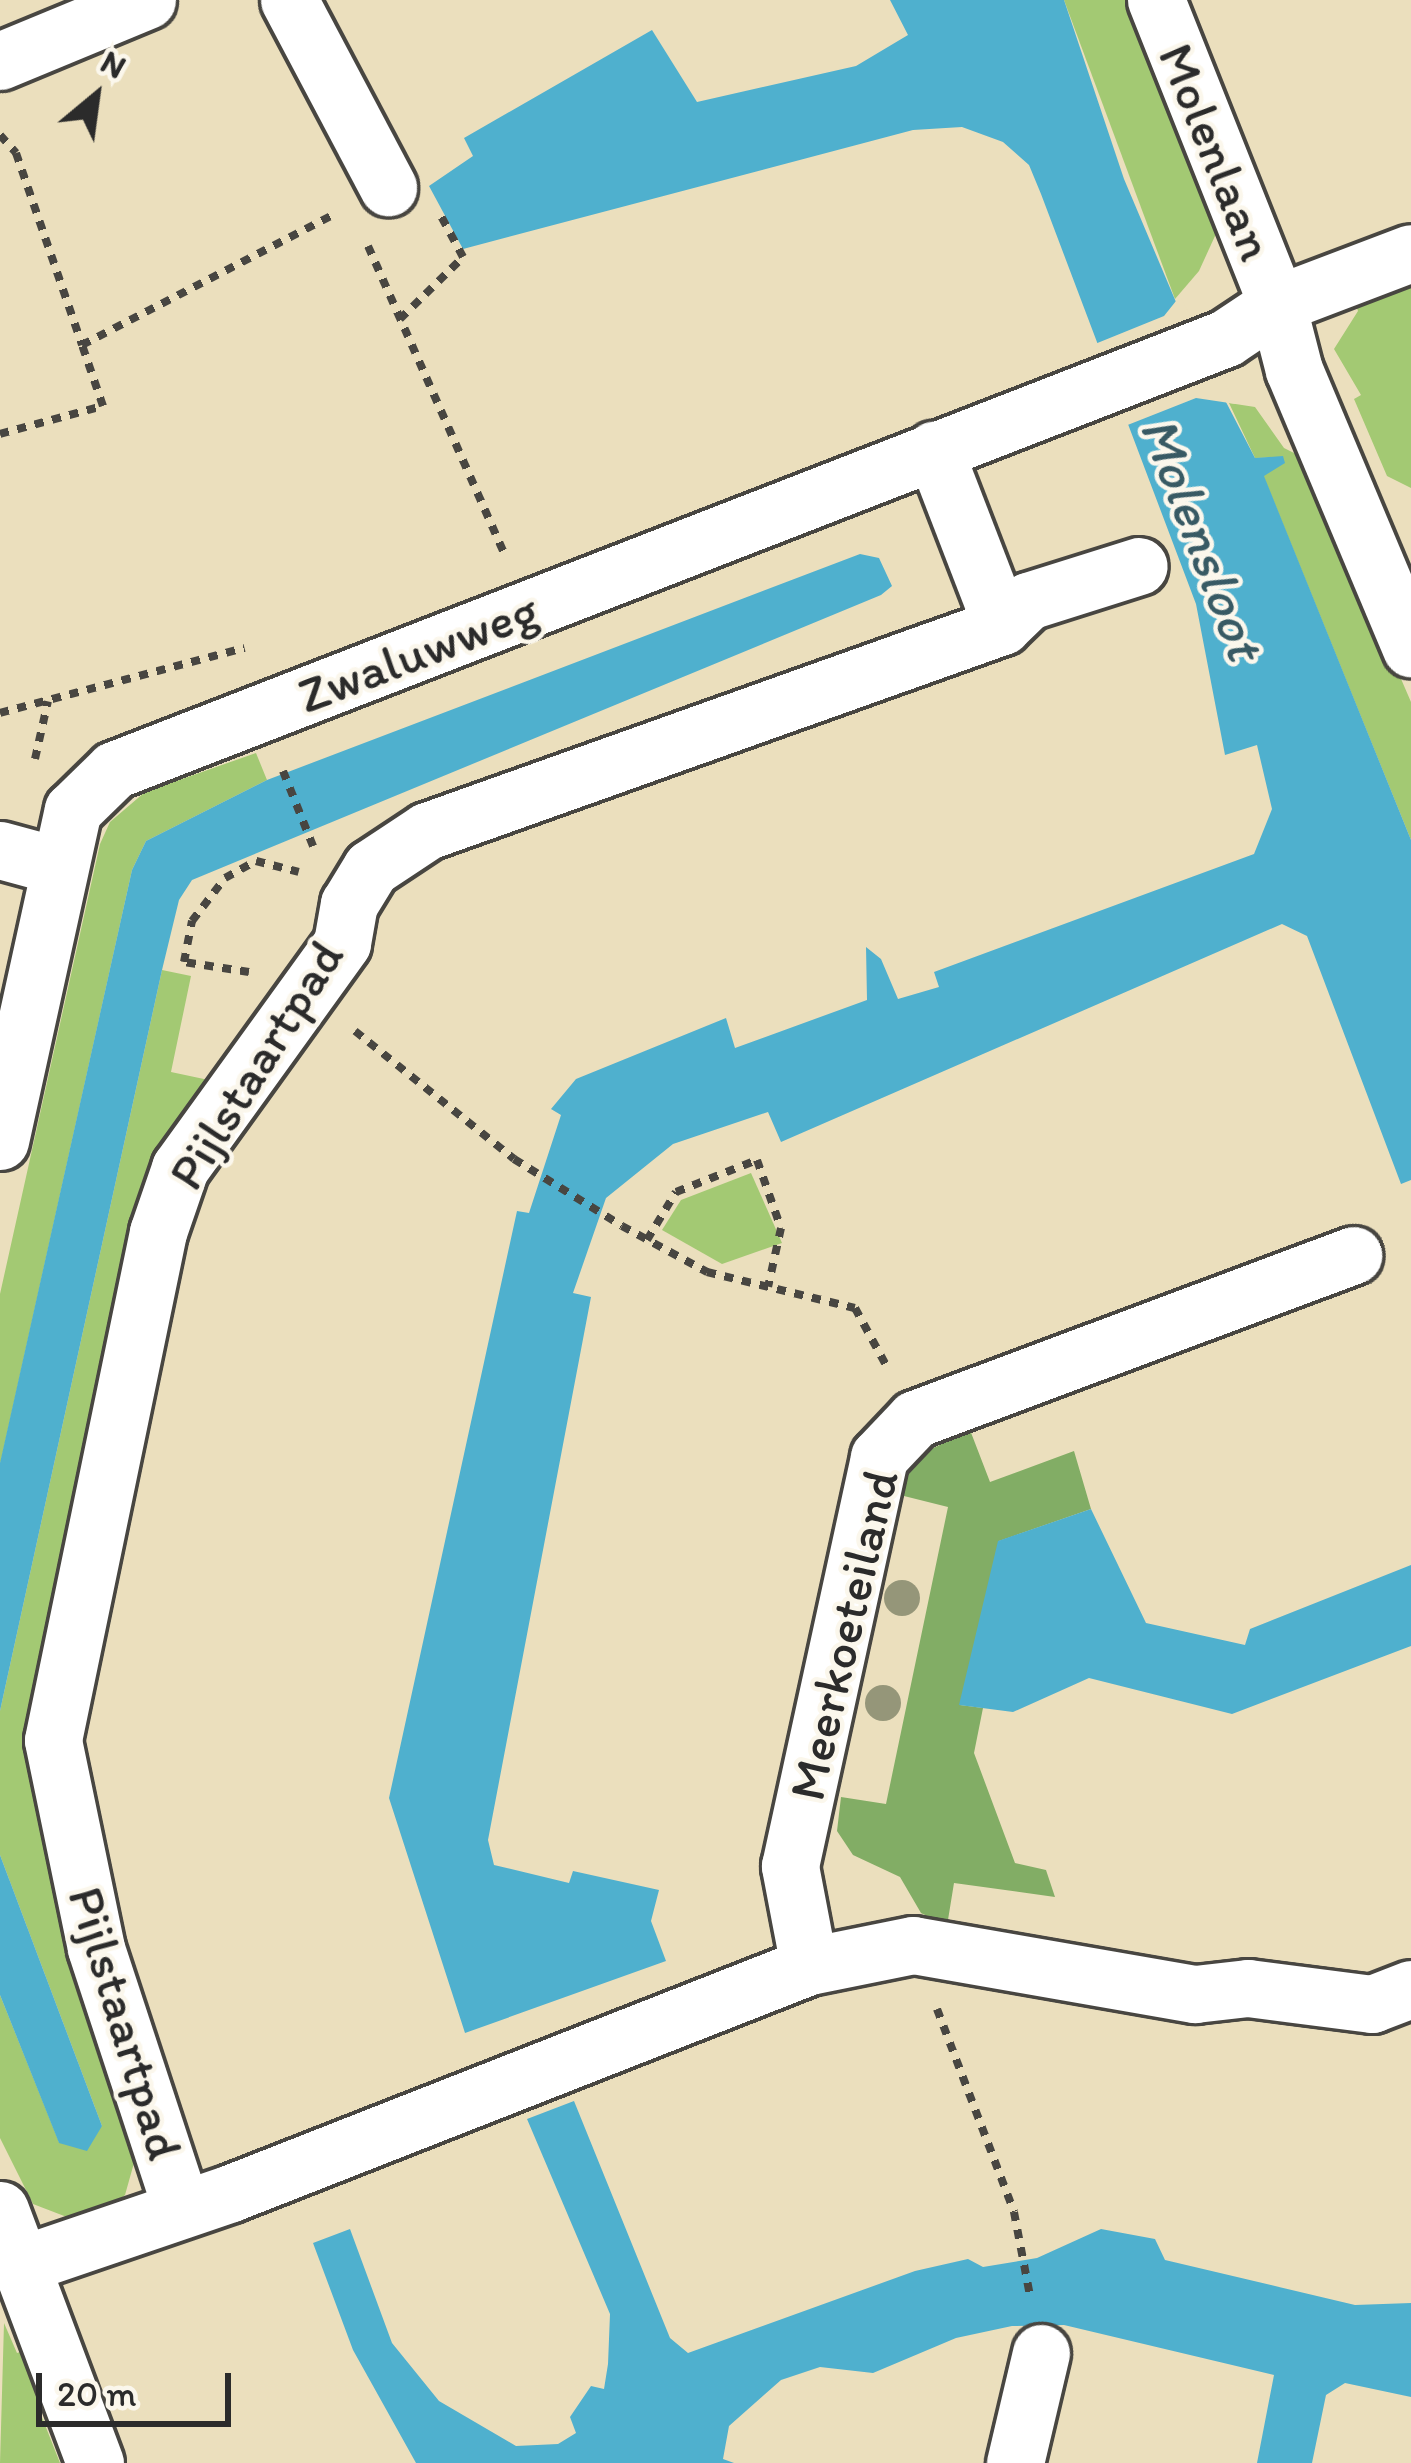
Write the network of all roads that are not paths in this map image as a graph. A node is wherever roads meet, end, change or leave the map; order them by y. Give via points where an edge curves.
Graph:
1 (147, 0) edge
2 (289, 0) edge
3 (1156, 0) edge
4 (0, 61) edge
5 (392, 201) road end
6 (1411, 253) edge
7 (1276, 304) junction
8 (934, 450) junction
9 (1390, 541) edge
10 (1139, 566) dead end
11 (1002, 626) junction
12 (1411, 648) edge
13 (0, 850) edge
14 (59, 866) junction
15 (0, 1141) edge
16 (1353, 1255) dead end
17 (809, 1966) junction
18 (1411, 1989) edge
19 (180, 2204) junction
20 (0, 2210) edge
21 (23, 2264) junction
22 (1037, 2334) road end
23 (95, 2463) edge
24 (1016, 2463) edge

1 - 4 street
2 - 5 street
3 - 7 street, Molenlaan
6 - 7 street, Zwaluwweg
7 - 8 street, Zwaluwweg via 1226,338
7 - 9 street, Molenlaan via 1294,370
8 - 11 street
8 - 14 street, Zwaluwweg via 114,770 73,810
9 - 12 street, Molenlaan
10 - 11 street, Pijlstaartpad via 1028,601
11 - 19 street, Pijlstaartpad via 427,831 371,868 349,904 342,943 180,1168 53,1740 96,1948
13 - 14 street
14 - 15 street, Zwaluwweg
16 - 17 street, Meerkoeteiland via 915,1419 879,1456 790,1866
17 - 18 street via 913,1946 1195,1994 1248,1988 1372,2004
17 - 19 street via 231,2192
19 - 21 street
20 - 21 street
21 - 23 street
22 - 24 street

